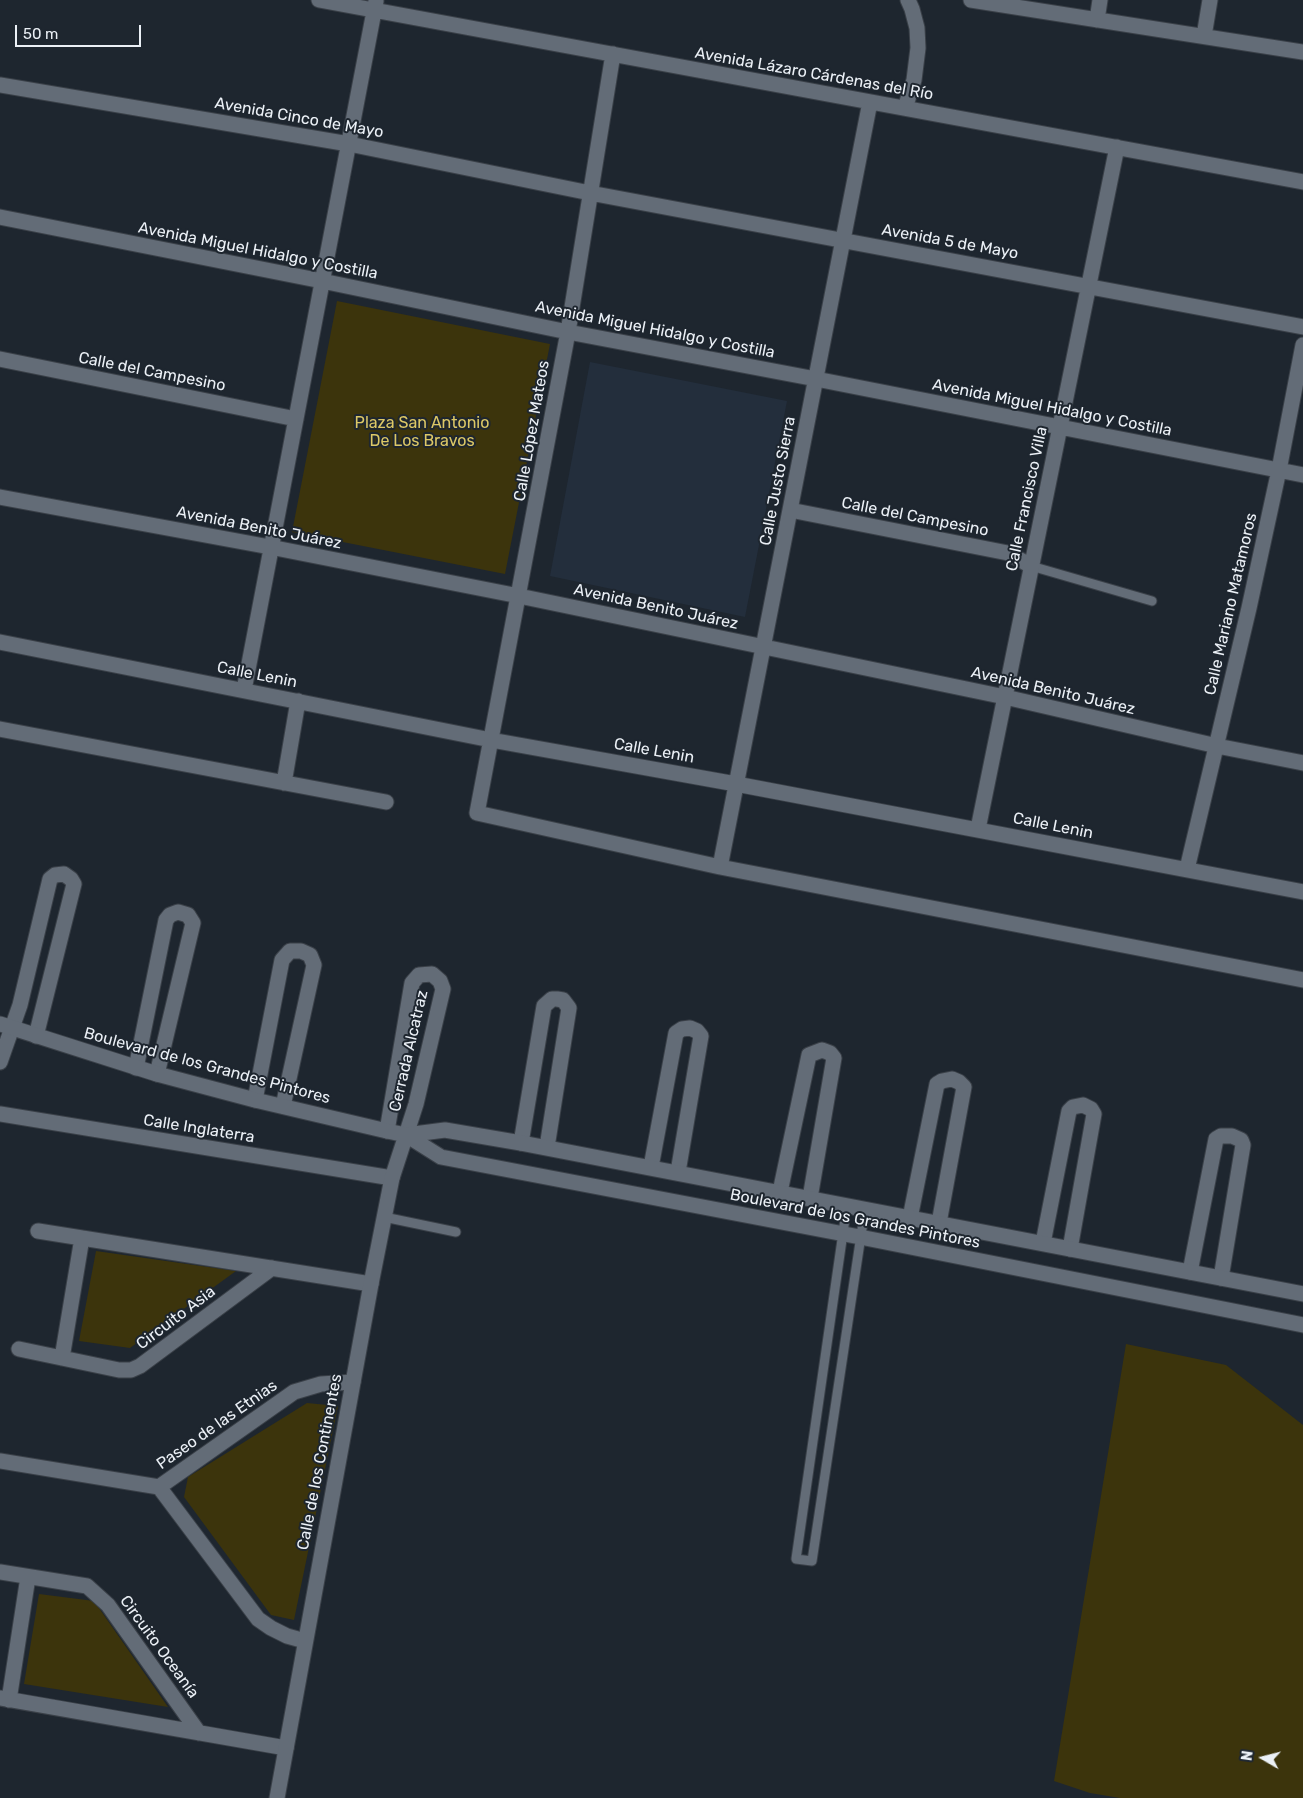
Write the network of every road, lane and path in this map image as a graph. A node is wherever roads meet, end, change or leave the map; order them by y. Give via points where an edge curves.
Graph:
1 (319, 0) edge
2 (908, 0) edge
3 (971, 0) edge
4 (1100, 0) edge
5 (1210, 0) edge
6 (992, 2) edge
7 (375, 5) edge
8 (1097, 20) junction
9 (1204, 36) junction
10 (1303, 52) edge
11 (613, 54) junction
12 (0, 85) edge
13 (870, 102) junction
14 (905, 108) junction
15 (348, 144) junction
16 (1117, 147) junction
17 (1303, 182) edge
18 (590, 193) junction
19 (0, 217) edge
20 (843, 240) junction
21 (322, 281) junction
22 (1089, 286) junction
23 (1303, 327) edge
24 (568, 332) junction
25 (1303, 345) edge
26 (0, 359) edge
27 (816, 379) junction
28 (296, 419) junction
29 (1060, 427) junction
30 (1279, 470) junction
31 (1303, 475) edge
32 (0, 497) edge
33 (790, 510) junction
34 (270, 547) junction
35 (1031, 566) junction
36 (519, 596) junction
37 (1152, 601) dead end
38 (0, 642) edge
39 (763, 647) junction
40 (244, 690) junction
41 (1005, 697) junction
42 (298, 701) junction
43 (0, 730) edge
44 (491, 740) junction
45 (1217, 746) junction
46 (1303, 763) edge
47 (284, 783) junction
48 (736, 784) junction
49 (386, 802) dead end
50 (978, 829) junction
51 (720, 867) junction
52 (1187, 869) junction
53 (1303, 892) edge
54 (1303, 980) edge
55 (5, 1026) edge
56 (36, 1036) junction
57 (0, 1062) edge
58 (136, 1068) junction
59 (157, 1074) junction
60 (255, 1100) junction
61 (282, 1106) junction
62 (0, 1114) edge
63 (387, 1130) junction
64 (406, 1134) junction
65 (521, 1143) junction
66 (547, 1147) junction
67 (651, 1168) junction
68 (678, 1172) junction
69 (392, 1178) junction
70 (811, 1191) junction
71 (780, 1192) junction
72 (847, 1206) junction
73 (864, 1209) junction
74 (384, 1217) junction
75 (910, 1218) junction
76 (939, 1224) junction
77 (38, 1231) dead end
78 (456, 1232) dead end
79 (842, 1234) junction
80 (860, 1237) junction
81 (82, 1238) junction
82 (1043, 1243) junction
83 (1070, 1249) junction
84 (272, 1268) junction
85 (1190, 1272) junction
86 (1221, 1278) junction
87 (371, 1284) junction
88 (1303, 1294) edge
89 (1303, 1325) edge
90 (19, 1349) dead end
91 (62, 1358) junction
92 (353, 1382) junction
93 (0, 1461) edge
94 (159, 1487) junction
95 (0, 1572) edge
96 (28, 1577) junction
97 (305, 1641) junction
98 (4, 1699) edge
99 (199, 1733) junction
100 (286, 1748) junction
101 (277, 1798) edge

1 - 7 street, Avenida Lázaro Cárdenas del Río
2 - 14 street via 917,28 918,48 914,80
3 - 6 street
4 - 8 street
5 - 9 street
6 - 8 street
7 - 11 street, Avenida Lázaro Cárdenas del Río
7 - 15 street
8 - 9 street
9 - 10 street
11 - 13 street, Avenida Lázaro Cárdenas del Río
11 - 18 street, Calle López Mateos
12 - 15 street, Avenida Cinco de Mayo
13 - 14 street, Avenida Lázaro Cárdenas del Río
13 - 20 street, Calle Justo Sierra
14 - 16 street, Avenida Lázaro Cárdenas del Río
15 - 18 street, Avenida Cinco de Mayo
15 - 21 street
16 - 17 street, Avenida Lázaro Cárdenas del Río
16 - 22 street, Calle Francisco Villa
18 - 20 street, Avenida 5 de Mayo
18 - 24 street, Calle López Mateos
19 - 21 street, Avenida Miguel Hidalgo y Costilla
20 - 22 street, Avenida 5 de Mayo
20 - 27 street, Calle Justo Sierra
21 - 24 street, Avenida Miguel Hidalgo y Costilla
21 - 28 street
22 - 23 street, Avenida 5 de Mayo
22 - 29 street, Calle Francisco Villa
24 - 27 street, Avenida Miguel Hidalgo y Costilla
24 - 36 street, Calle López Mateos
25 - 30 street, Calle Mariano Matamoros
26 - 28 street, Calle del Campesino
27 - 29 street, Avenida Miguel Hidalgo y Costilla
27 - 33 street, Calle Justo Sierra
28 - 34 street
29 - 30 street, Avenida Miguel Hidalgo y Costilla
29 - 35 street, Calle Francisco Villa
30 - 31 street, Avenida Miguel Hidalgo y Costilla
30 - 45 street, Calle Mariano Matamoros
32 - 34 street, Avenida Benito Juárez
33 - 35 street, Calle del Campesino via 1008,553
33 - 39 street, Calle Justo Sierra
34 - 36 street, Avenida Benito Juárez
34 - 40 street
35 - 37 lane
35 - 41 street, Calle Francisco Villa
36 - 39 street, Avenida Benito Juárez
36 - 44 street, Calle López Mateos
38 - 40 street, Calle Lenin
39 - 41 street, Avenida Benito Juárez
39 - 48 street, Calle Justo Sierra
40 - 42 street, Calle Lenin
41 - 45 street, Avenida Benito Juárez
41 - 50 street, Calle Francisco Villa
42 - 44 street, Calle Lenin
42 - 47 street
43 - 47 street
44 - 48 street, Calle Lenin
44 - 51 street, Calle López Mateos via 477,813
45 - 46 street, Avenida Benito Juárez
45 - 52 street, Calle Mariano Matamoros
47 - 49 street
48 - 50 street, Calle Lenin
48 - 51 street, Calle Justo Sierra
50 - 52 street, Calle Lenin
51 - 54 street
52 - 53 street, Calle Lenin
55 - 56 street, Boulevard de los Grandes Pintores
55 - 56 street via 20,1005 50,879 64,874 74,884
55 - 57 street
56 - 58 street, Boulevard de los Grandes Pintores
58 - 59 street, Boulevard de los Grandes Pintores
58 - 59 street via 166,920 178,912 188,915 192,923
59 - 60 street, Boulevard de los Grandes Pintores
60 - 61 street, Boulevard de los Grandes Pintores
60 - 61 street via 282,960 290,951 301,951 310,955 314,965
61 - 63 street, Boulevard de los Grandes Pintores
62 - 69 street, Calle Inglaterra
63 - 64 street, Boulevard de los Grandes Pintores
63 - 64 street, Cerrada Alcatraz via 412,983 419,975 432,974 443,989
64 - 65 street, Boulevard de los Grandes Pintores via 445,1130
64 - 69 street, Calle de los Continentes
64 - 79 street, Boulevard de los Grandes Pintores via 441,1157
65 - 66 street, Boulevard de los Grandes Pintores
65 - 66 street via 544,1006 557,999 563,1000 569,1008
66 - 67 street, Boulevard de los Grandes Pintores
67 - 68 street, Boulevard de los Grandes Pintores
67 - 68 street via 676,1033 690,1028 701,1036
68 - 71 street, Boulevard de los Grandes Pintores
69 - 74 street, Calle de los Continentes
70 - 71 street, Boulevard de los Grandes Pintores
70 - 71 street via 834,1058 822,1050 809,1055
70 - 72 street, Boulevard de los Grandes Pintores
72 - 73 street, Boulevard de los Grandes Pintores
72 - 79 lane
73 - 75 street, Boulevard de los Grandes Pintores
73 - 80 lane
74 - 78 lane
74 - 87 street, Calle de los Continentes
75 - 76 street, Boulevard de los Grandes Pintores
75 - 76 street via 937,1084 952,1079 964,1087
76 - 82 street, Boulevard de los Grandes Pintores
77 - 81 street, Circuito Asia
79 - 80 street, Boulevard de los Grandes Pintores
79 - 80 lane via 796,1559 812,1561
80 - 89 street, Boulevard de los Grandes Pintores
81 - 84 street, Circuito Asia
81 - 91 street
82 - 83 street, Boulevard de los Grandes Pintores
82 - 83 street via 1070,1111 1083,1105 1094,1114
83 - 85 street, Boulevard de los Grandes Pintores
84 - 87 street, Circuito Asia
84 - 91 street, Circuito Asia via 131,1370
85 - 86 street, Boulevard de los Grandes Pintores
85 - 86 street via 1216,1139 1232,1136 1243,1145
86 - 88 street, Boulevard de los Grandes Pintores
87 - 92 street, Calle de los Continentes
90 - 91 street, Circuito Asia
92 - 94 street, Paseo de las Etnias via 321,1384 294,1392
92 - 97 street, Calle de los Continentes
93 - 94 street, Paseo de las Etnias
94 - 97 street, Paseo de las Etnias via 258,1619 287,1636
95 - 96 street, Circuito Oceanía
96 - 98 street
96 - 99 street, Circuito Oceanía via 87,1586 108,1604
97 - 100 street, Calle de los Continentes
98 - 99 street
99 - 100 street
100 - 101 street, Calle de los Continentes

